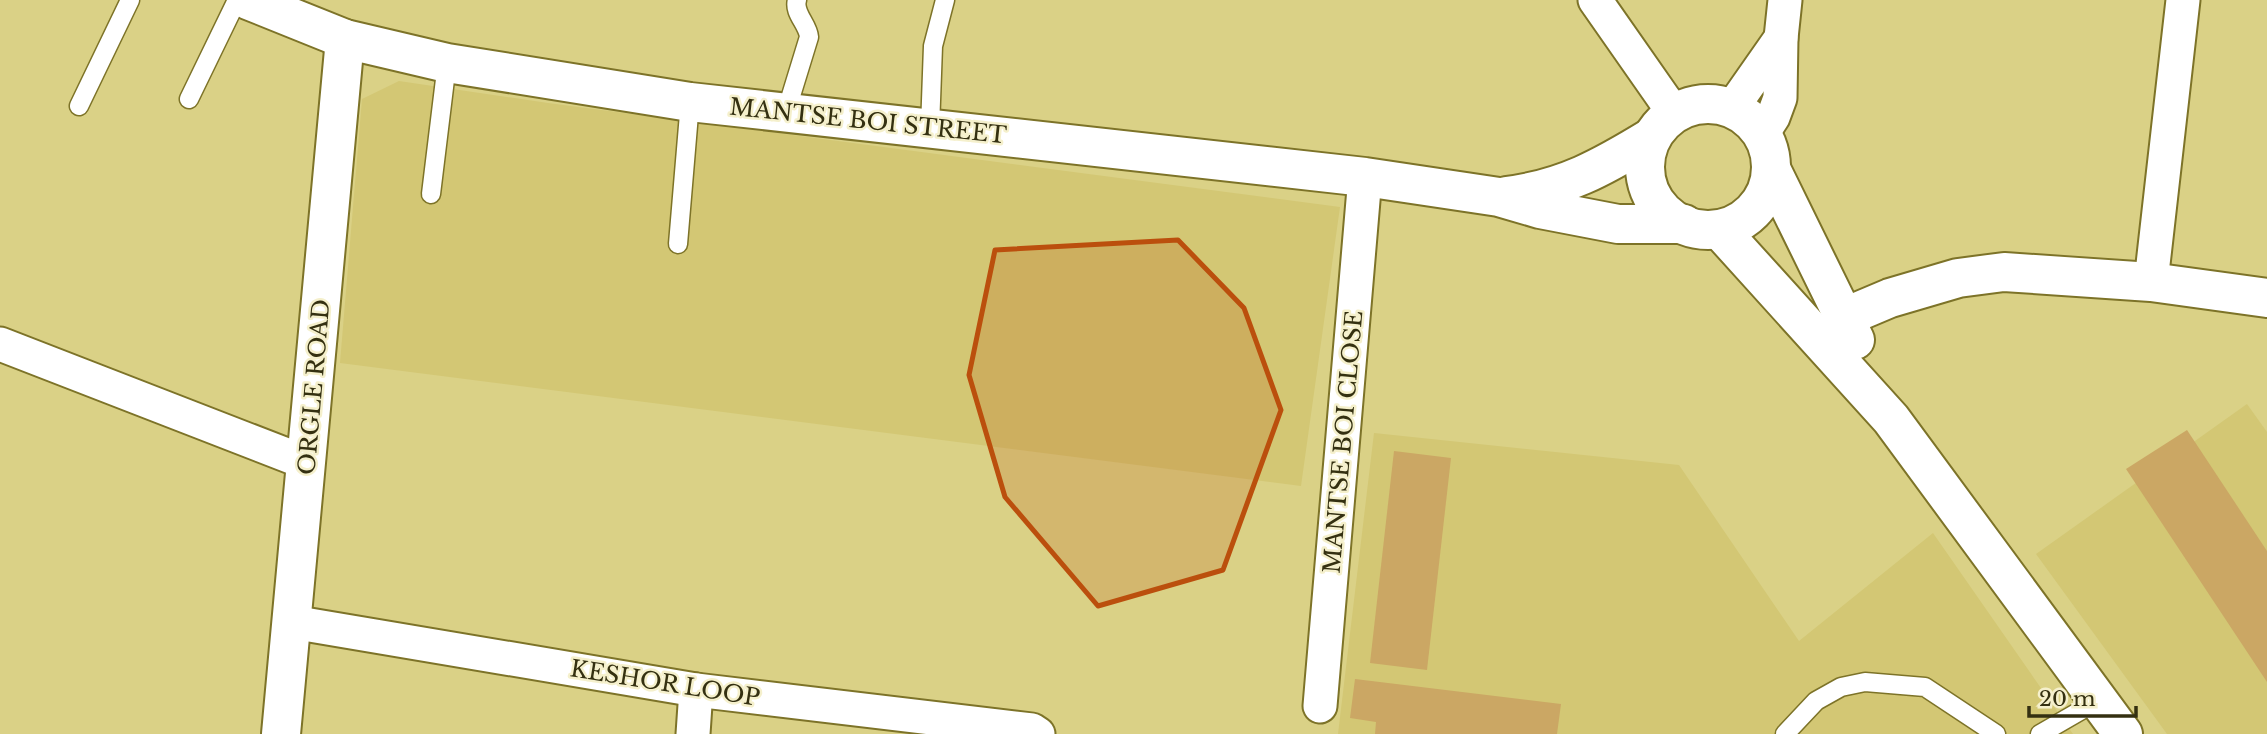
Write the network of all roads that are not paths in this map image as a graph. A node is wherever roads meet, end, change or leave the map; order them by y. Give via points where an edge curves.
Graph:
1 (130, 0) edge
2 (237, 0) edge
3 (248, 0) edge
4 (797, 0) edge
5 (945, 0) edge
6 (1595, 0) edge
7 (1785, 0) edge
8 (2183, 0) edge
9 (1781, 38) junction
10 (345, 39) junction
11 (447, 63) junction
12 (189, 99) dead end
13 (690, 102) junction
14 (79, 106) dead end
15 (1732, 108) junction
16 (786, 112) junction
17 (1663, 125) junction
18 (930, 128) junction
19 (1767, 152) junction
20 (1365, 177) junction
21 (431, 194) dead end
22 (1499, 197) junction
23 (1702, 227) junction
24 (678, 244) dead end
25 (2151, 282) junction
26 (2267, 298) edge
27 (1844, 317) junction
28 (0, 344) edge
29 (1891, 419) junction
30 (307, 463) junction
31 (292, 622) junction
32 (696, 690) junction
33 (2099, 700) junction
34 (1320, 706) dead end
35 (281, 734) edge
36 (693, 734) edge
37 (1038, 734) edge
38 (1785, 734) edge
39 (1996, 734) edge
40 (2040, 734) edge
41 (2123, 734) edge

1 - 14 lane
2 - 12 lane
3 - 10 street, MANTSE BOI STREET
4 - 16 lane via 796,9 809,37
5 - 18 lane via 933,46
6 - 17 street
7 - 9 street
8 - 25 street
9 - 15 street
9 - 19 street via 1780,98
10 - 11 street, MANTSE BOI STREET
10 - 30 street, ORGLE ROAD
11 - 13 street, MANTSE BOI STREET
11 - 21 lane
13 - 16 street, MANTSE BOI STREET
13 - 24 lane
15 - 17 street via 1702,104
15 - 19 street via 1749,119
16 - 18 street, MANTSE BOI STREET
17 - 22 street, MANTSE BOI STREET via 1584,176 1544,190
17 - 23 street via 1644,166 1651,195 1659,207
18 - 20 street, MANTSE BOI STREET
19 - 23 street via 1768,187 1760,203 1748,215
19 - 27 street
20 - 22 street, MANTSE BOI STREET
20 - 34 street, MANTSE BOI CLOSE
22 - 23 street, MANTSE BOI STREET via 1618,224
23 - 29 street
25 - 26 street
25 - 27 street via 2004,272 1958,278
27 - 29 street
28 - 30 street
29 - 33 street
30 - 31 street, ORGLE ROAD
31 - 32 street, KESHOR LOOP
31 - 35 street, ORGLE ROAD
32 - 36 street
32 - 37 street, KESHOR LOOP
33 - 40 lane
33 - 41 street
38 - 39 lane via 1816,701 1841,687 1865,682 1925,687

